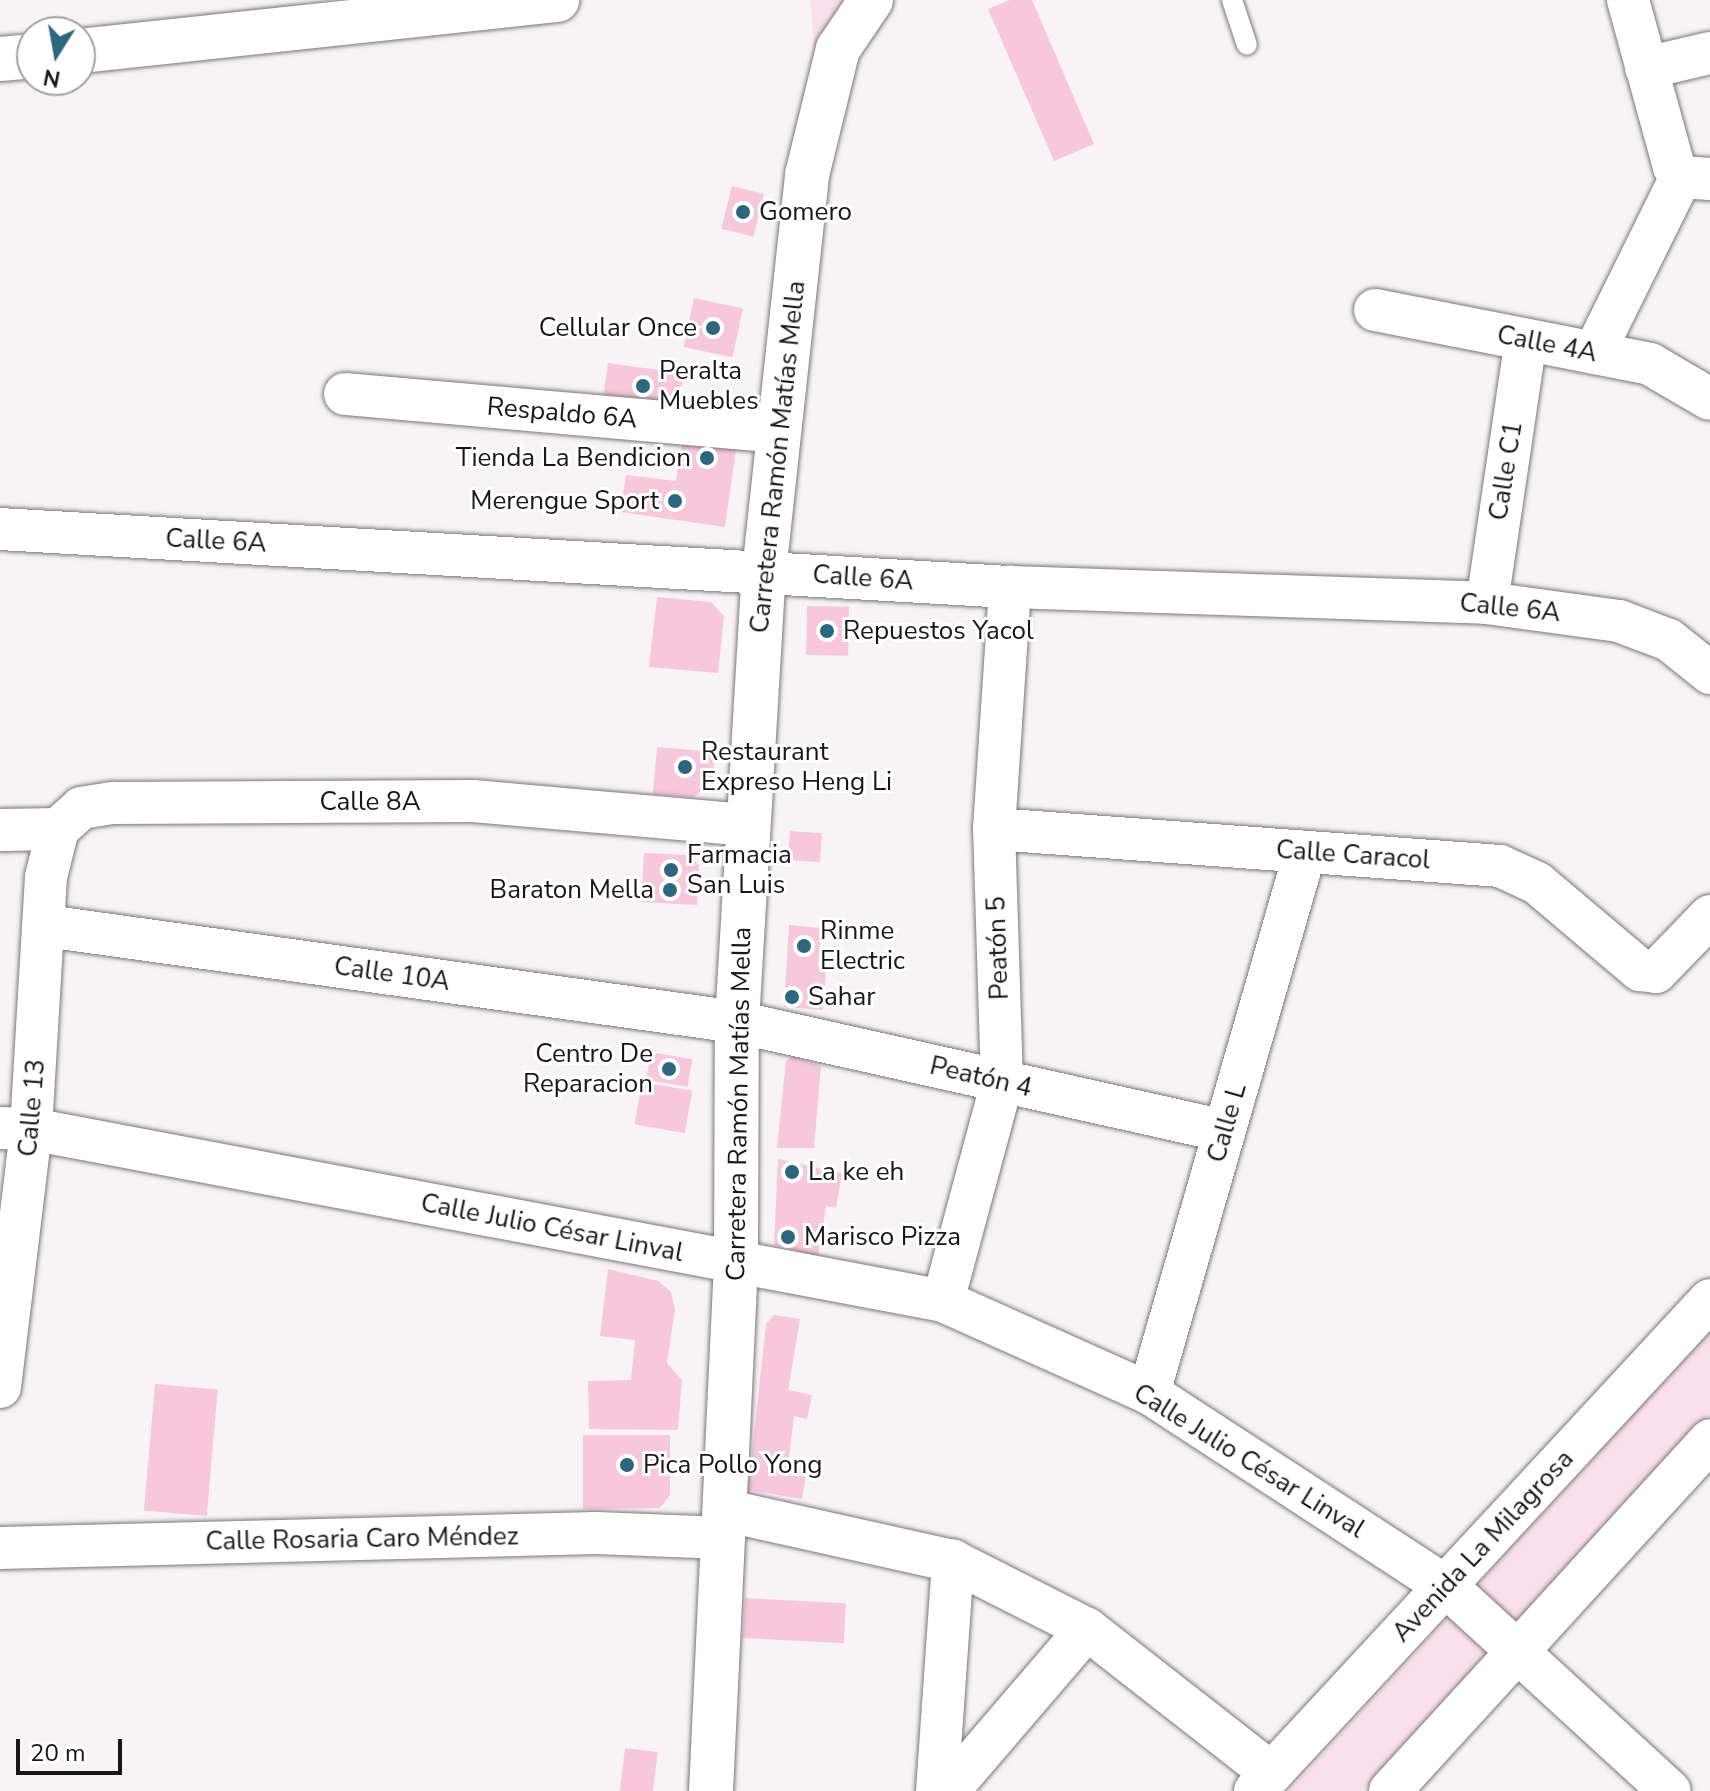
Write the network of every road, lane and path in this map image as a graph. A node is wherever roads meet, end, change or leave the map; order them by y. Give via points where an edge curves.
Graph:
1 (557, 0) edge
2 (871, 0) edge
3 (1232, 0) edge
4 (1628, 0) edge
5 (511, 2) edge
6 (1247, 45) dead end
7 (96, 49) edge
8 (1710, 53) edge
9 (1646, 68) junction
10 (1695, 178) edge
11 (1375, 310) dead end
12 (1526, 340) junction
13 (1594, 353) junction
14 (345, 394) dead end
15 (1710, 399) edge
16 (779, 432) junction
17 (0, 529) edge
18 (764, 572) junction
19 (1010, 587) junction
20 (1487, 603) junction
21 (1710, 673) edge
22 (748, 825) junction
23 (58, 829) junction
24 (994, 829) junction
25 (0, 830) edge
26 (1305, 852) junction
27 (1710, 916) edge
28 (46, 926) junction
29 (737, 1022) junction
30 (1002, 1082) junction
31 (16, 1128) edge
32 (1224, 1131) junction
33 (736, 1263) junction
34 (1710, 1300) edge
35 (943, 1301) junction
36 (0, 1387) edge
37 (1149, 1393) junction
38 (1710, 1440) edge
39 (724, 1524) junction
40 (0, 1548) edge
41 (953, 1561) junction
42 (1447, 1587) junction
43 (1087, 1629) junction
44 (1516, 1654) junction
45 (1263, 1782) edge
46 (711, 1791) edge
47 (937, 1791) edge
48 (948, 1791) edge
49 (1390, 1791) edge
50 (1670, 1791) edge

1 - 5 main road
2 - 16 main road, Carretera Ramón Matías Mella via 838,49 807,175
3 - 6 lane
4 - 9 street
5 - 7 main road
8 - 9 street
9 - 10 street
10 - 13 street
11 - 12 street, Calle 4A
12 - 13 street, Calle 4A
12 - 20 street, Calle C1
13 - 15 street, Calle 4A via 1650,364
14 - 16 street, Respaldo 6A
16 - 18 main road, Carretera Ramón Matías Mella
17 - 18 street, Calle 6A
18 - 19 street, Calle 6A
18 - 22 main road, Carretera Ramón Matías Mella
19 - 20 street, Calle 6A
19 - 24 street, Peatón 5
20 - 21 street, Calle 6A via 1619,621 1669,640
22 - 23 street, Calle 8A via 473,801 114,803 81,808
22 - 29 main road, Carretera Ramón Matías Mella
23 - 25 street
23 - 28 street, Calle 13 via 46,877
24 - 26 street, Calle Caracol
24 - 30 street, Peatón 5
26 - 27 street, Calle Caracol via 1520,871 1640,970 1656,972
26 - 32 street, Calle L
28 - 29 street, Calle 10A
28 - 31 street, Calle 13
29 - 30 street, Peatón 4
29 - 33 main road, Carretera Ramón Matías Mella
30 - 32 street, Peatón 4
30 - 35 street, Peatón 5
31 - 33 street, Calle Julio César Linval
31 - 36 street, Calle 13
32 - 37 street, Calle L
33 - 35 street, Calle Julio César Linval
33 - 39 main road, Carretera Ramón Matías Mella
34 - 42 street, Avenida La Milagrosa
35 - 37 street, Calle Julio César Linval
37 - 42 street, Calle Julio César Linval
38 - 44 street
39 - 40 street, Calle Rosaria Caro Méndez via 596,1533
39 - 41 street, Calle Rosaria Caro Méndez
39 - 46 main road, Carretera Ramón Matías Mella
41 - 43 street, Calle Rosaria Caro Méndez
41 - 47 street
42 - 44 street, Calle Julio César Linval
42 - 45 street, Avenida La Milagrosa
43 - 45 street, Calle Rosaria Caro Méndez
43 - 48 street
44 - 49 street
44 - 50 street, Calle Julio César Linval

